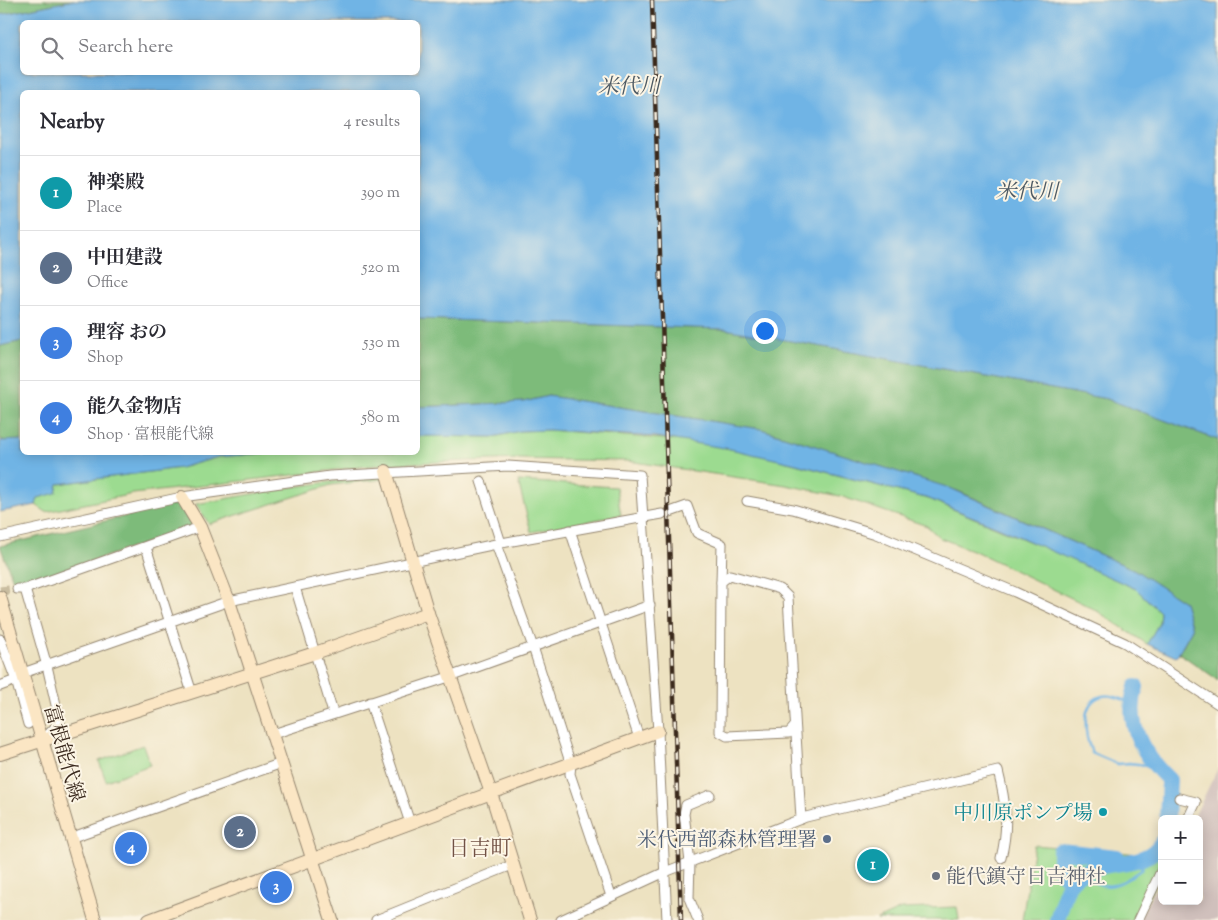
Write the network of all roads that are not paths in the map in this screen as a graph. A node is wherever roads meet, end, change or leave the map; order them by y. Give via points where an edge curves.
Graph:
1 (386, 472) junction
2 (481, 481) dead end
3 (182, 497) junction
4 (748, 501) dead end
5 (643, 518) junction
6 (200, 527) junction
7 (570, 530) junction
8 (0, 536) edge
9 (498, 544) junction
10 (146, 547) junction
11 (414, 562) junction
12 (721, 582) junction
13 (295, 588) junction
14 (0, 597) edge
15 (229, 601) junction
16 (650, 605) junction
17 (428, 613) junction
18 (169, 622) junction
19 (599, 622) junction
20 (0, 639) edge
21 (533, 648) junction
22 (315, 652) junction
23 (47, 666) junction
24 (253, 673) junction
25 (20, 676) junction
26 (452, 676) junction
27 (0, 686) edge
28 (192, 693) junction
29 (370, 702) junction
30 (1218, 704) edge
31 (333, 713) junction
32 (28, 724) dead end
33 (794, 726) junction
34 (658, 731) junction
35 (273, 734) junction
36 (639, 738) junction
37 (42, 741) junction
38 (0, 754) edge
39 (282, 763) junction
40 (571, 765) junction
41 (491, 793) junction
42 (710, 795) dead end
43 (1179, 798) dead end
44 (1190, 815) edge
45 (801, 819) junction
46 (410, 823) junction
47 (70, 838) junction
48 (1001, 858) dead end
49 (313, 859) junction
50 (690, 862) junction
51 (512, 865) junction
52 (665, 872) junction
53 (1158, 878) edge
54 (611, 896) junction
55 (95, 920) edge
56 (149, 920) edge
57 (332, 920) edge
58 (376, 920) edge
59 (530, 920) edge
60 (562, 920) edge
61 (667, 920) edge
62 (698, 920) edge
63 (1138, 920) edge

1 - 3 street via 330,476
1 - 5 street via 508,466 640,475
1 - 11 street
2 - 9 street
3 - 6 street
3 - 8 street
4 - 30 street via 794,509 876,534 1015,592 1125,643
5 - 7 street
5 - 12 street via 687,506 697,533 722,544
5 - 16 street
6 - 10 street
6 - 15 street
7 - 9 street
7 - 19 street
9 - 11 street
9 - 21 street
10 - 18 street
10 - 23 street via 21,589
11 - 13 street
11 - 17 street
12 - 33 street via 730,575 780,589 788,597
12 - 33 street via 720,732 727,736 789,733
13 - 15 street
13 - 22 street
14 - 25 street, 富根能代線
15 - 18 street
15 - 24 street
16 - 19 street
16 - 34 street
17 - 22 street
17 - 26 street
18 - 23 street
18 - 28 street
19 - 21 street
19 - 36 street
20 - 25 street
21 - 26 street
21 - 40 street
22 - 24 street
22 - 31 street
23 - 25 street
23 - 37 street via 60,722
24 - 28 street
24 - 35 street
25 - 27 street
25 - 32 street
25 - 37 street, 富根能代線
26 - 29 street
26 - 41 street
28 - 37 street
29 - 31 street
29 - 46 street
31 - 35 street
33 - 45 street
34 - 36 street
34 - 52 street
35 - 39 street
36 - 40 street
37 - 38 street
37 - 47 street, 富根能代線
39 - 47 street
39 - 49 street
40 - 41 street
40 - 54 street via 570,774
41 - 46 street
41 - 51 street
42 - 50 street via 686,805 684,814
43 - 44 street via 1196,802
45 - 48 street via 998,771 1006,800 1006,835
45 - 50 street
46 - 49 street
47 - 55 street, 富根能代線
49 - 56 street
49 - 57 street
50 - 52 street
50 - 62 street via 689,898
51 - 58 street
51 - 59 street
52 - 54 street
52 - 61 street
53 - 63 street
54 - 60 street

